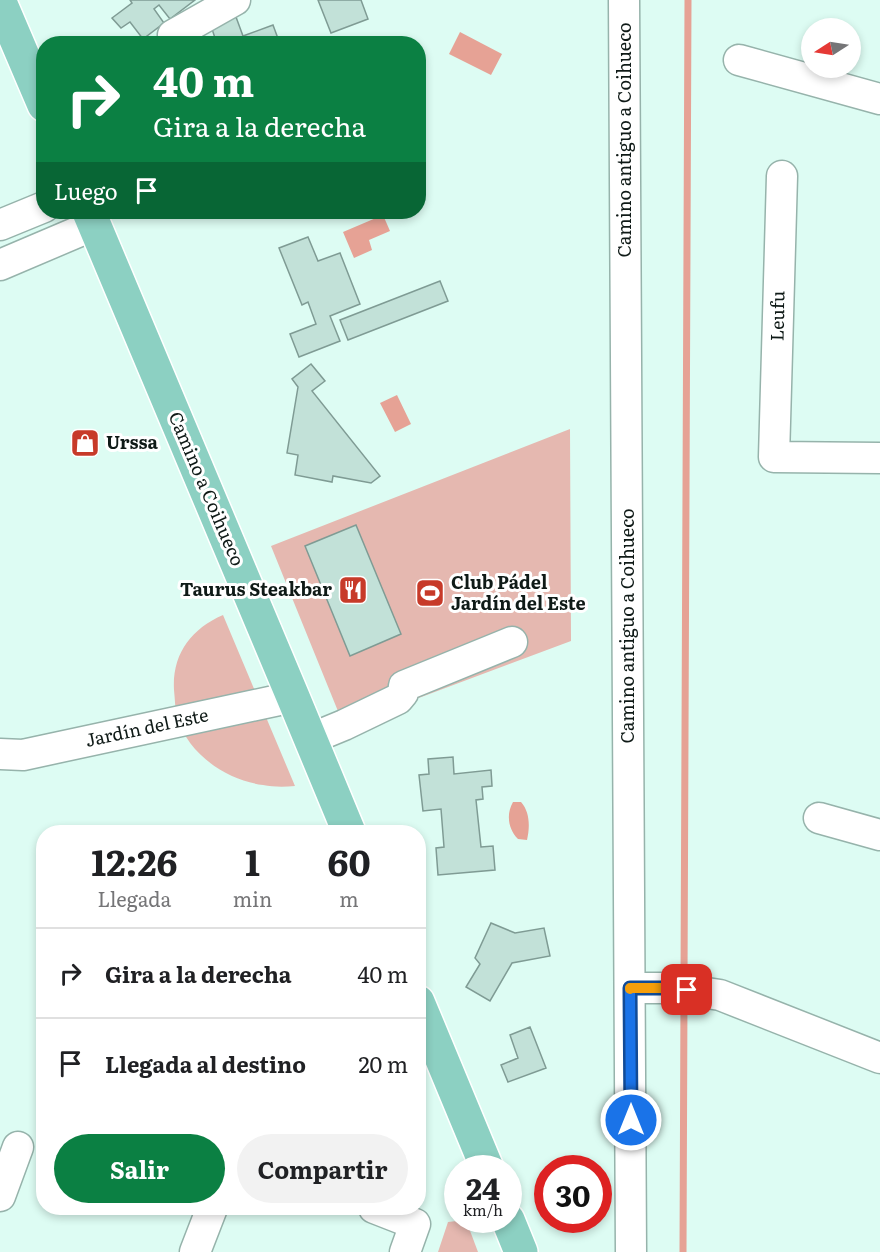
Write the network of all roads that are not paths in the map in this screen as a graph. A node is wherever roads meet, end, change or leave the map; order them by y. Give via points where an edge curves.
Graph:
1 (4, 0) edge
2 (235, 0) edge
3 (624, 0) edge
4 (0, 2) edge
5 (173, 34) dead end
6 (739, 60) dead end
7 (36, 86) edge
8 (880, 99) edge
9 (782, 176) dead end
10 (36, 210) edge
11 (90, 219) edge
12 (92, 219) edge
13 (0, 225) edge
14 (0, 265) edge
15 (880, 458) edge
16 (512, 642) dead end
17 (293, 697) junction
18 (310, 739) junction
19 (0, 754) edge
20 (819, 818) dead end
21 (346, 825) edge
22 (880, 835) edge
23 (630, 988) junction
24 (426, 1021) edge
25 (880, 1058) edge
26 (18, 1147) dead end
27 (482, 1155) edge
28 (0, 1196) edge
29 (209, 1215) edge
30 (392, 1215) edge
31 (513, 1233) edge
32 (195, 1252) edge
33 (405, 1252) edge
34 (521, 1252) edge
35 (632, 1252) edge

1 - 4 street
2 - 5 street
3 - 23 street, Camino antiguo a Coihueco
4 - 7 main road
6 - 8 street
9 - 15 street, Leufu via 774,457
10 - 13 street
11 - 14 street
12 - 17 main road, Camino a Coihueco
16 - 18 street via 404,686 398,699
17 - 18 main road, Camino a Coihueco
17 - 19 street, Jardín del Este via 22,754
18 - 21 main road, Camino a Coihueco
20 - 22 street
23 - 25 street via 720,995
23 - 35 street, Camino antiguo a Coihueco
24 - 27 main road
26 - 28 street
29 - 32 street
30 - 33 street via 415,1224
31 - 34 main road

